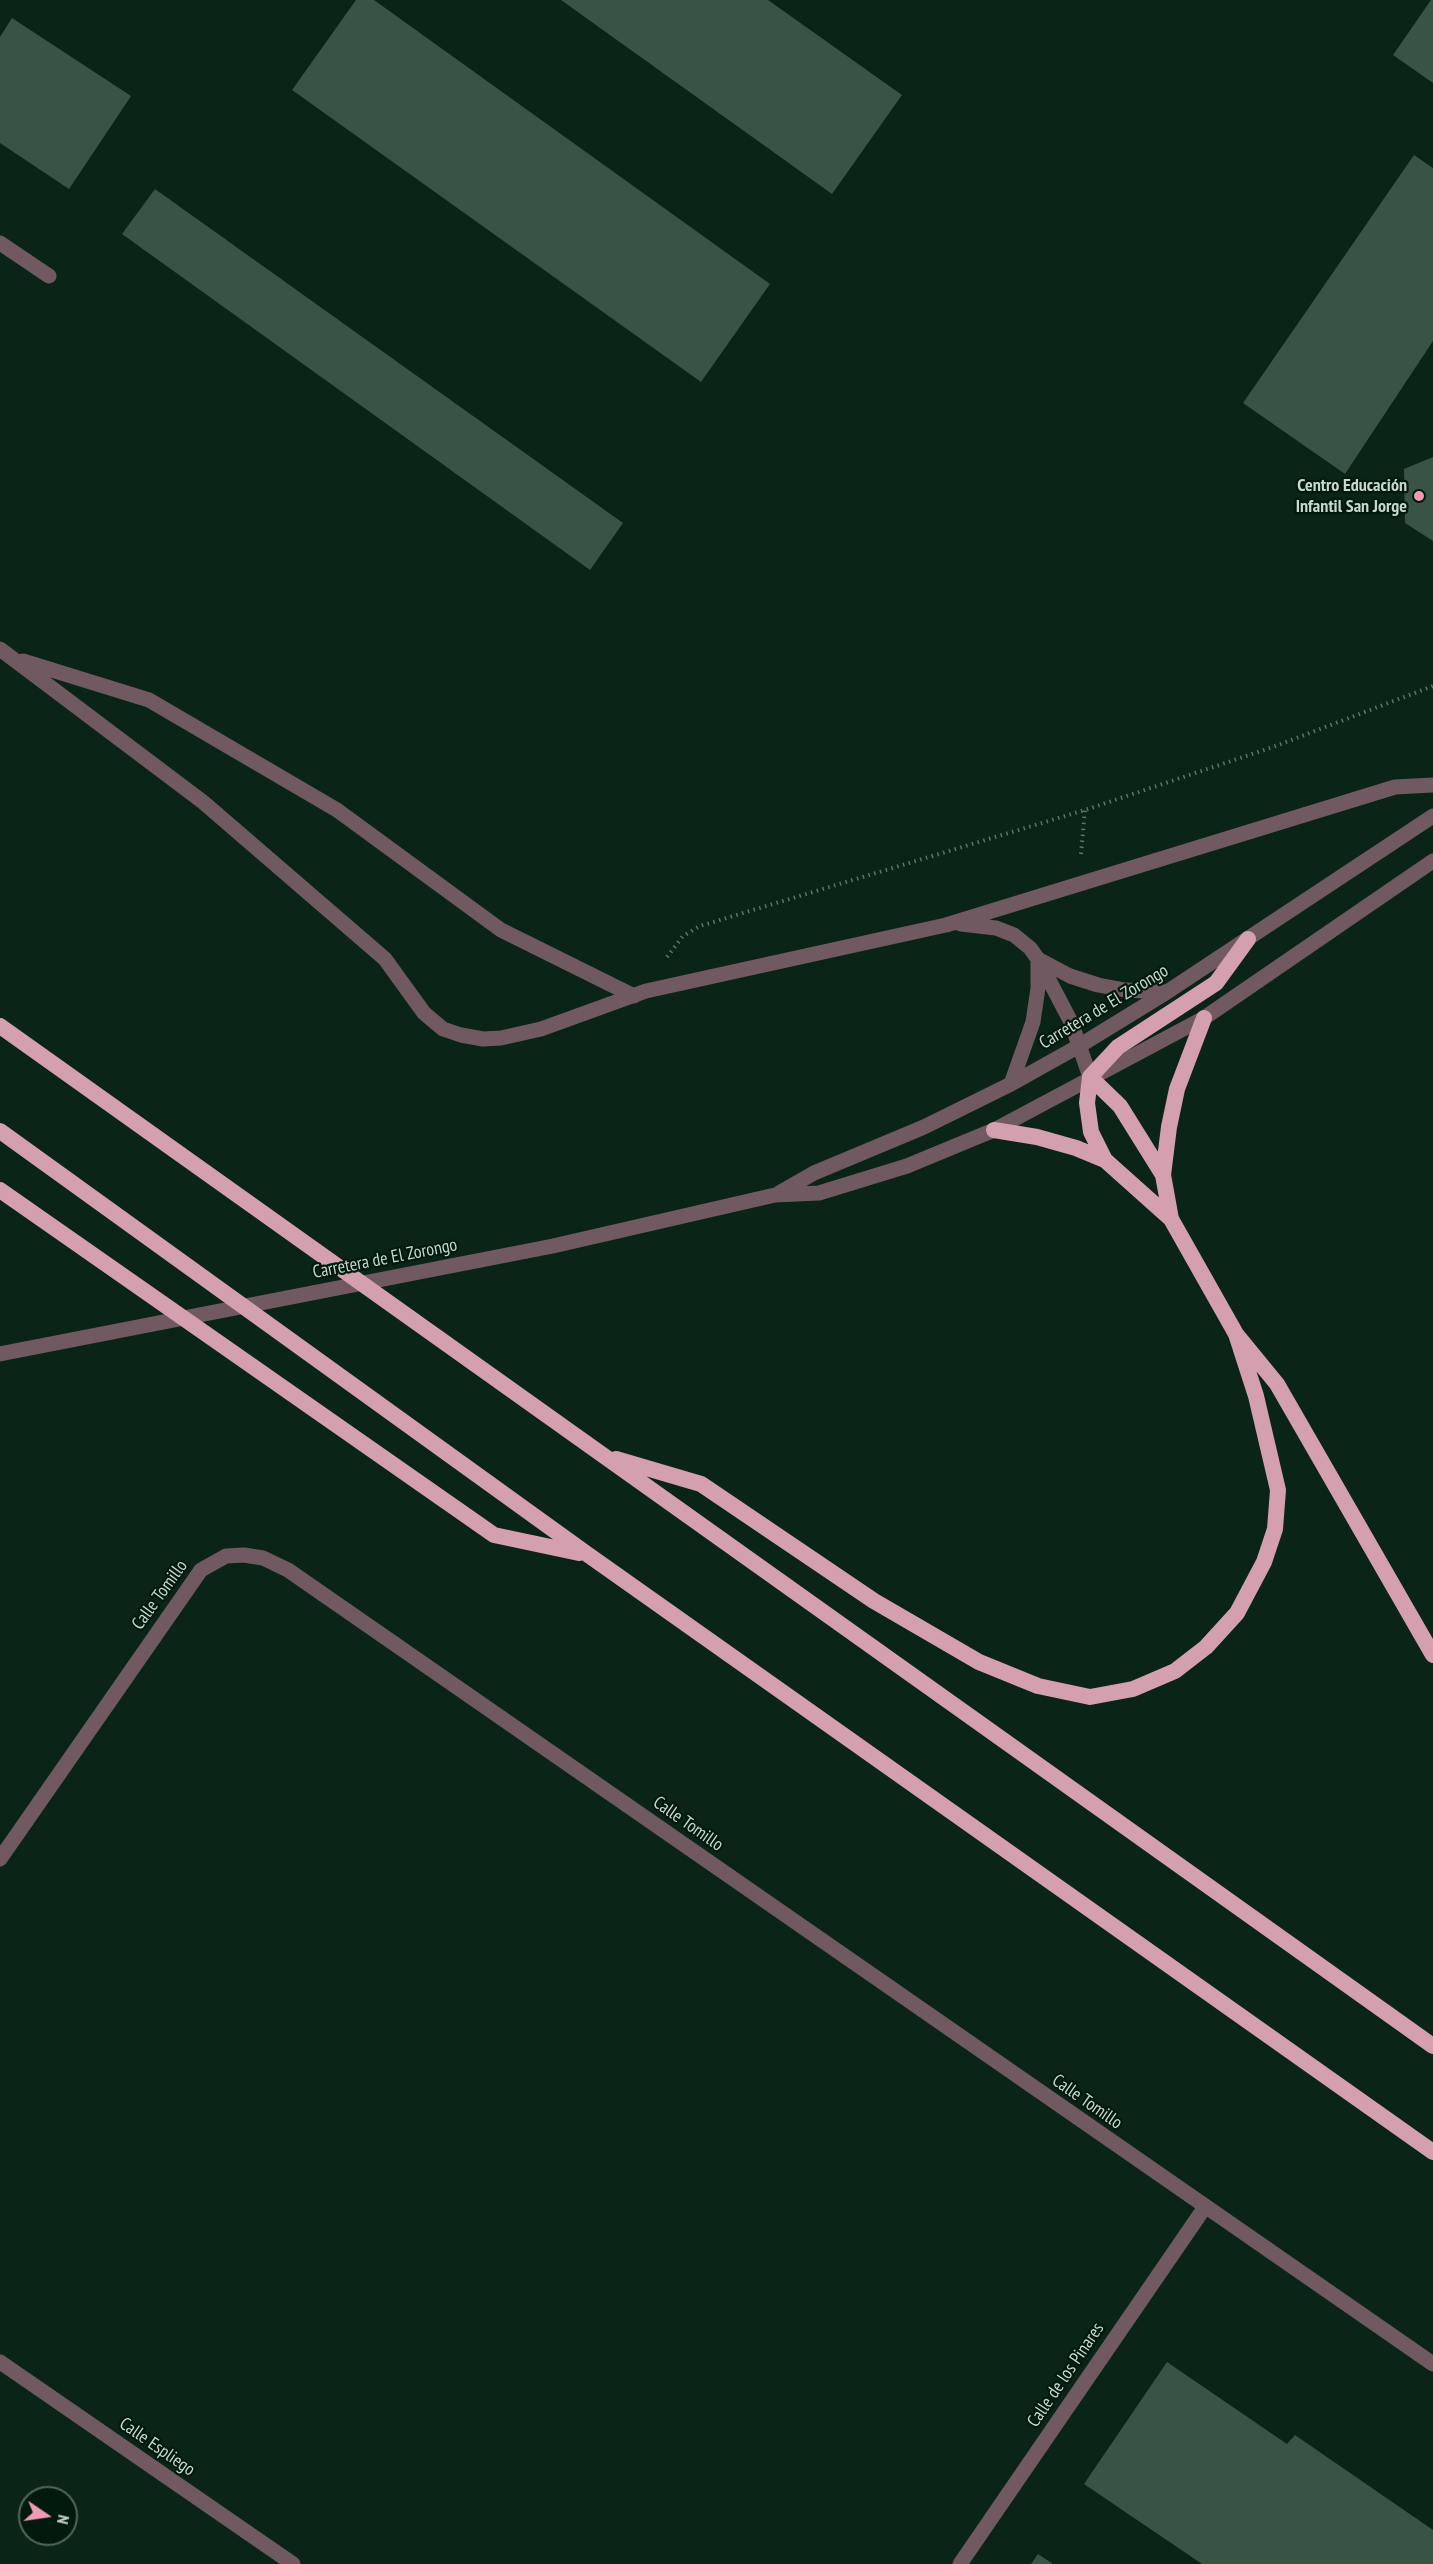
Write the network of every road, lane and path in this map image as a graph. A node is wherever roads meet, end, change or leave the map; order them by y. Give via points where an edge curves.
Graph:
1 (0, 243) edge
2 (49, 276) dead end
3 (5, 653) edge
4 (1433, 686) edge
5 (1433, 785) edge
6 (1085, 810) junction
7 (1433, 816) edge
8 (1433, 861) edge
9 (1078, 885) junction
10 (946, 925) junction
11 (1248, 939) junction
12 (1038, 959) junction
13 (1167, 992) junction
14 (640, 994) junction
15 (1204, 1018) junction
16 (0, 1026) edge
17 (1079, 1046) junction
18 (1090, 1077) junction
19 (1011, 1084) junction
20 (994, 1130) junction
21 (0, 1131) edge
22 (1105, 1160) junction
23 (1163, 1175) junction
24 (0, 1190) edge
25 (775, 1195) junction
26 (1171, 1219) junction
27 (1236, 1334) junction
28 (0, 1354) edge
29 (603, 1455) junction
30 (587, 1554) junction
31 (1433, 1655) edge
32 (0, 1859) edge
33 (1433, 2046) edge
34 (1433, 2152) edge
35 (1205, 2207) junction
36 (0, 2362) edge
37 (1433, 2364) edge
38 (293, 2564) edge
39 (960, 2564) edge

1 - 2 street
3 - 14 street via 149,700 337,810 501,930
3 - 14 street via 203,802 385,959 424,1013 443,1029 483,1039 501,1038 541,1029
4 - 6 path via 1273,747
5 - 9 street via 1395,787
6 - 9 path
6 - 14 path via 700,926 679,940
7 - 11 street, Carretera de El Zorongo
8 - 15 street, Carretera de El Zorongo
9 - 10 street
10 - 12 street via 971,923 996,928 1014,935
10 - 14 street
11 - 13 street, Carretera de El Zorongo
11 - 18 highway via 1216,983 1118,1047
12 - 13 street via 1098,985
12 - 17 street
12 - 19 street via 1033,1022
13 - 17 street, Carretera de El Zorongo
15 - 18 street, Carretera de El Zorongo
15 - 23 highway via 1177,1089
16 - 29 highway
17 - 18 street
17 - 19 street, Carretera de El Zorongo
18 - 20 street, Carretera de El Zorongo
18 - 22 highway via 1087,1103 1091,1132
18 - 23 highway via 1120,1106
19 - 25 street, Carretera de El Zorongo via 924,1127 814,1173
20 - 22 highway via 1036,1137
20 - 25 street, Carretera de El Zorongo via 907,1167 819,1193
21 - 30 highway
22 - 26 highway
23 - 26 highway
24 - 30 highway via 494,1535
25 - 28 street, Carretera de El Zorongo via 552,1246
26 - 27 highway
27 - 29 highway via 1256,1396 1278,1490 1275,1529 1264,1562 1237,1613 1206,1647 1175,1671 1133,1689 1090,1697 1038,1686 979,1662 874,1601 701,1484
27 - 31 highway via 1277,1384
29 - 33 highway
30 - 34 highway
32 - 35 street, Calle Tomillo via 201,1570 226,1556 263,1558 288,1570
35 - 37 street, Calle Tomillo
35 - 39 street, Calle de los Pinares
36 - 38 street, Calle Espliego

